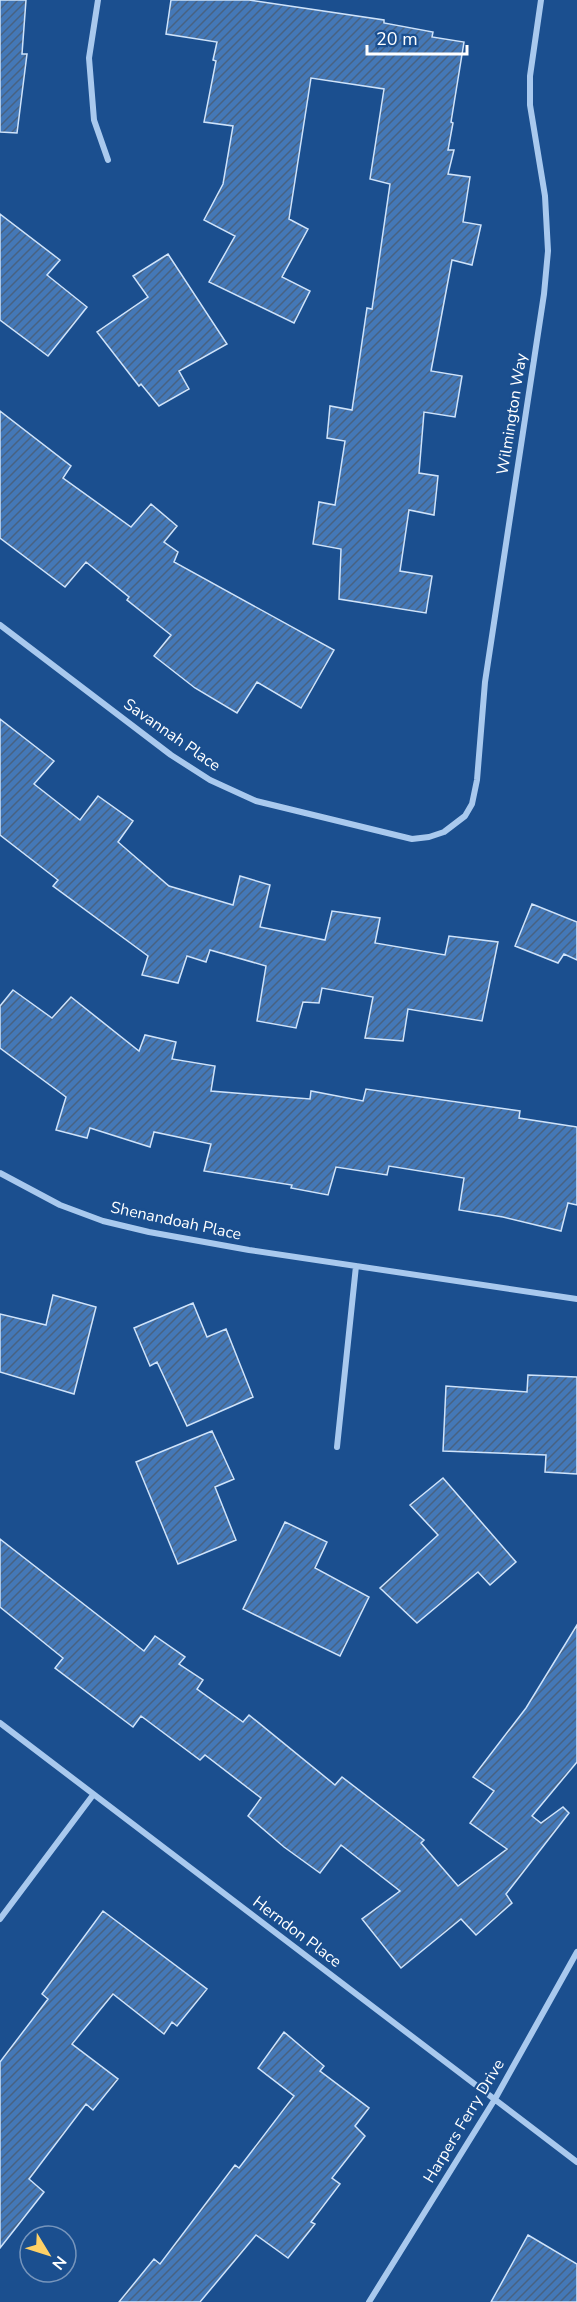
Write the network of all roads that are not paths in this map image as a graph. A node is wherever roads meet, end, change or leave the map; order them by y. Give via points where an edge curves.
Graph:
1 (98, 0) edge
2 (541, 0) edge
3 (108, 160) dead end
4 (0, 625) edge
5 (454, 826) joint
6 (0, 1173) edge
7 (356, 1266) junction
8 (577, 1299) edge
9 (337, 1447) dead end
10 (0, 1723) edge
11 (93, 1795) junction
12 (0, 1918) edge
13 (577, 1952) edge
14 (495, 2099) junction
15 (577, 2162) edge
16 (369, 2302) edge

1 - 3 street via 89,58 94,120
2 - 5 street, Wilmington Way via 530,76 530,105 545,196 548,251 544,294 485,682 477,780 472,804
4 - 5 street, Savannah Place via 171,755 210,780 256,801 412,838 429,837
6 - 7 street, Shenandoah Place via 102,1221 149,1233
7 - 8 street, Shenandoah Place
7 - 9 street
10 - 11 street, Herndon Place
11 - 12 street
11 - 14 street, Herndon Place
13 - 14 street, Harpers Ferry Drive
14 - 15 street, Herndon Place
14 - 16 street, Harpers Ferry Drive

